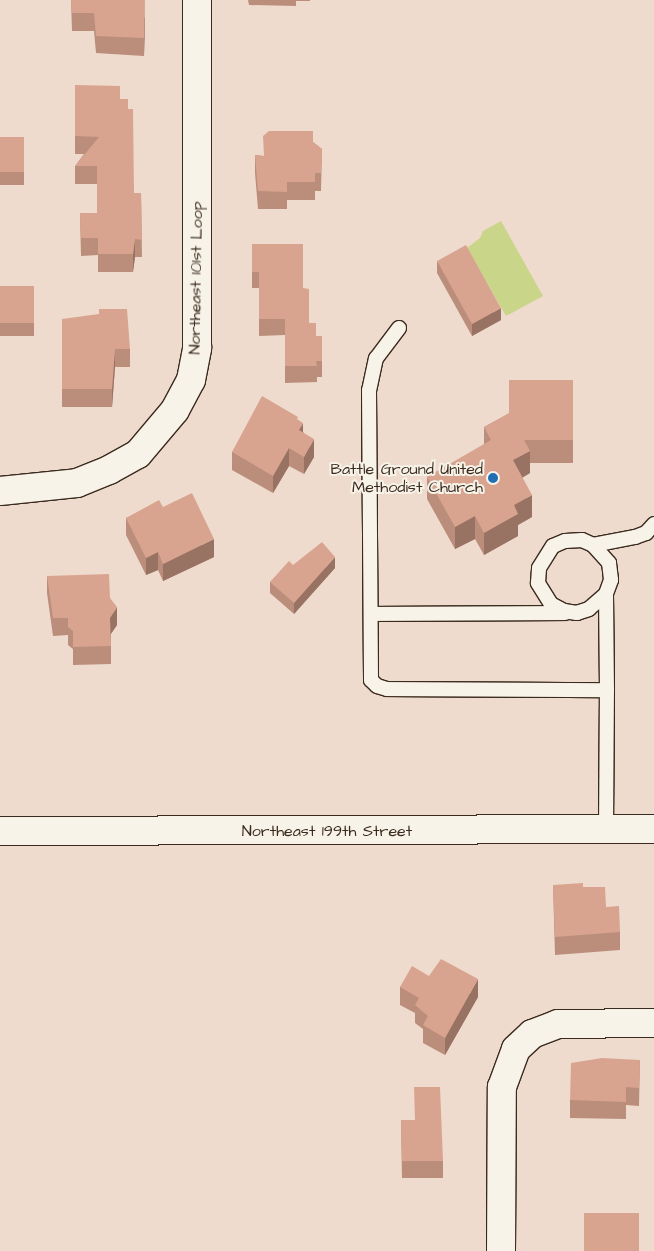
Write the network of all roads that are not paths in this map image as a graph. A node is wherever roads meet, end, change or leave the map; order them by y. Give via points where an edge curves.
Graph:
1 (196, 0) edge
2 (399, 328) dead end
3 (0, 490) edge
4 (654, 524) edge
5 (593, 545) junction
6 (606, 594) junction
7 (577, 612) junction
8 (371, 614) junction
9 (606, 628) junction
10 (607, 690) junction
11 (606, 828) junction
12 (654, 829) edge
13 (0, 831) edge
14 (654, 1023) edge
15 (501, 1251) edge

1 - 3 street, Northeast 101st Loop via 197,348 190,380 175,410 138,454 109,470 76,482
2 - 8 lane via 376,358 369,390
4 - 5 lane via 641,535
5 - 6 lane via 609,563 611,580
5 - 7 lane via 582,540 553,546 539,568 538,583 551,604 564,611
6 - 7 lane via 589,609
6 - 9 lane
7 - 8 lane
7 - 9 lane via 599,618
8 - 10 lane via 371,680 376,686
9 - 10 lane
10 - 11 lane
11 - 12 street, Northeast 199th Street
11 - 13 street, Northeast 199th Street
14 - 15 street via 570,1023 540,1030 516,1049 505,1070 502,1087

